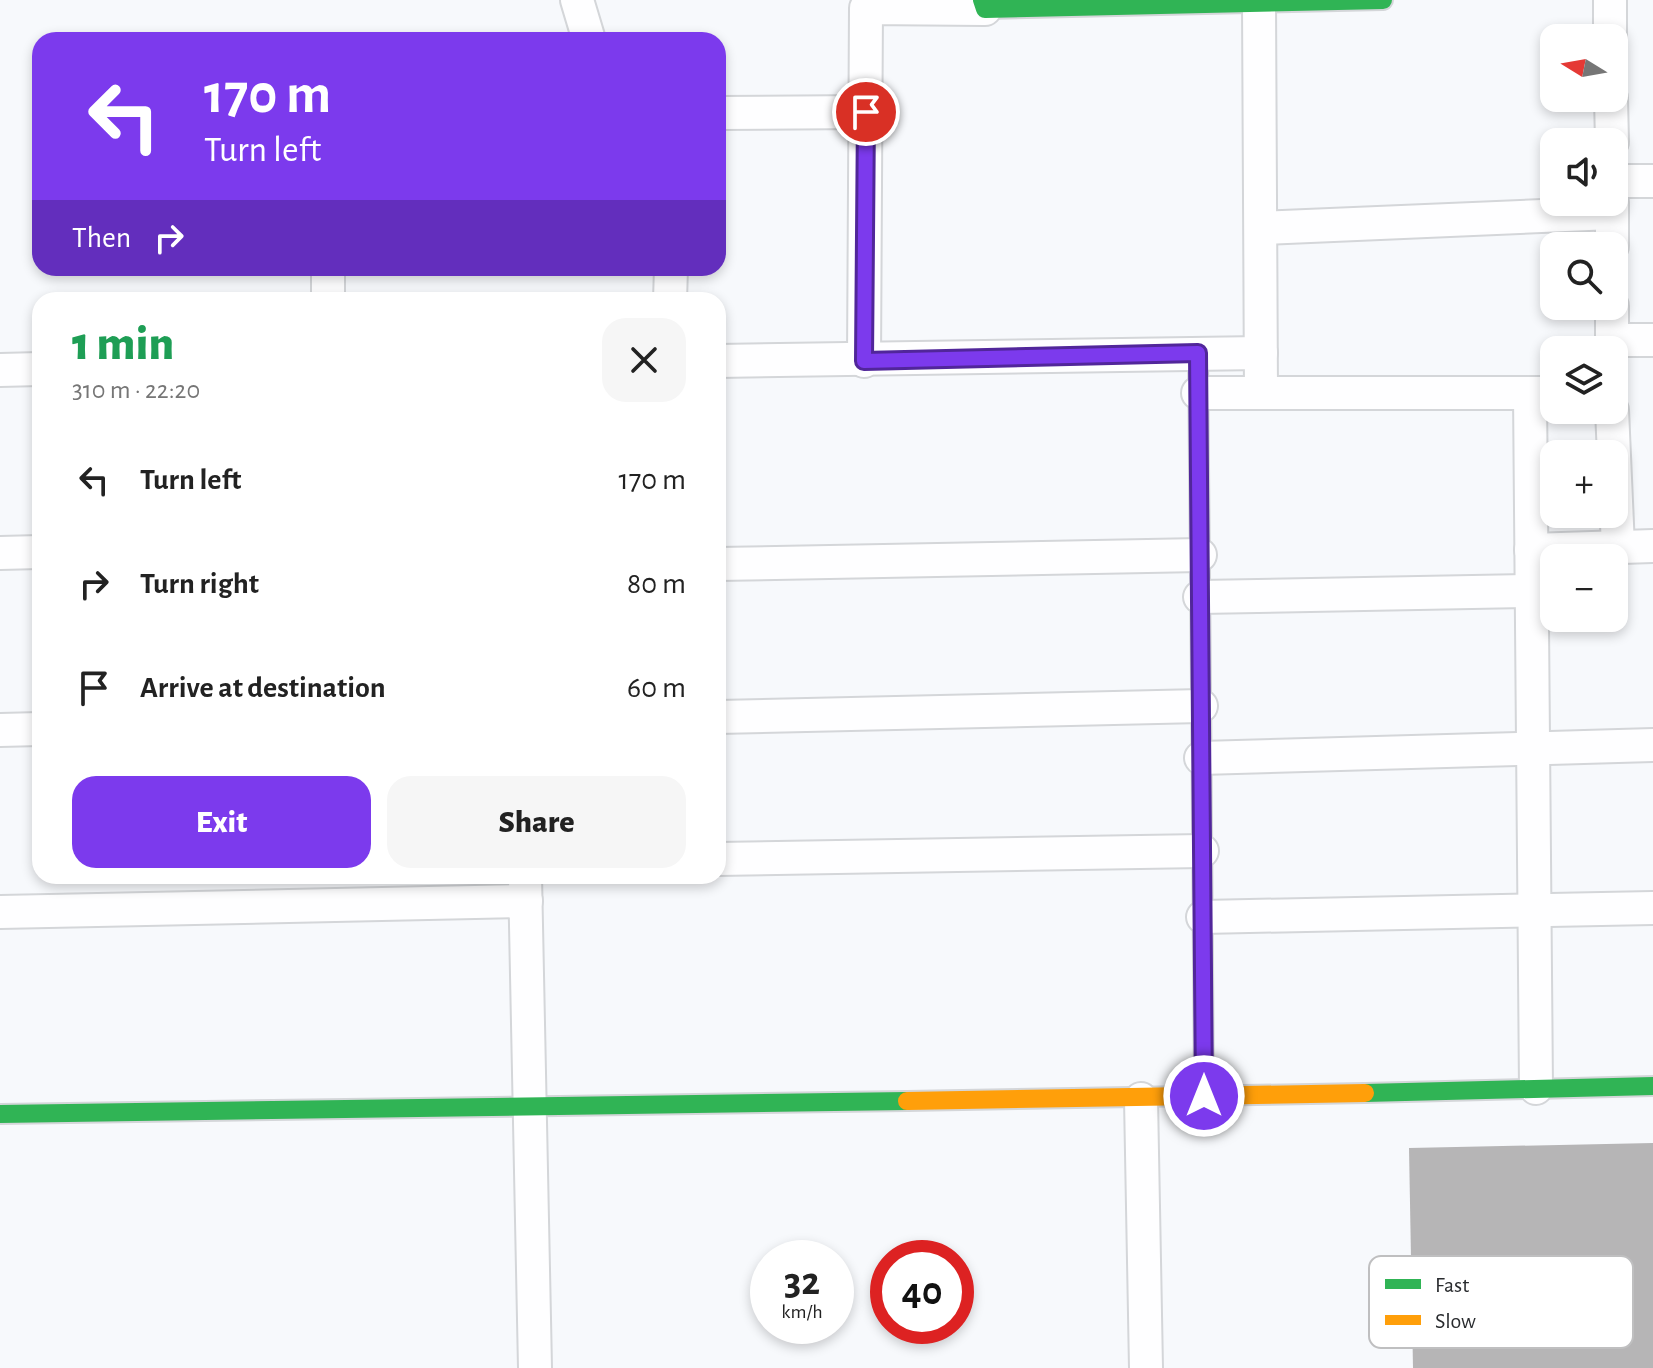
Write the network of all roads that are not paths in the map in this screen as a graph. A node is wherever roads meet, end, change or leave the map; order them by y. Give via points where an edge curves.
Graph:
1 (577, 0) edge
2 (1383, 0) edge
3 (1610, 0) edge
4 (1259, 3) junction
5 (984, 4) edge
6 (1610, 24) edge
7 (587, 32) edge
8 (866, 112) junction
9 (726, 113) edge
10 (1653, 181) edge
11 (1628, 192) edge
12 (1540, 205) edge
13 (1261, 228) junction
14 (1653, 340) edge
15 (1628, 343) edge
16 (1198, 353) junction
17 (1261, 353) junction
18 (726, 361) edge
19 (864, 361) junction
20 (32, 369) edge
21 (0, 370) edge
22 (1261, 392) junction
23 (1198, 393) junction
24 (1540, 393) edge
25 (1540, 422) edge
26 (1613, 424) edge
27 (1618, 544) edge
28 (1653, 546) edge
29 (1628, 547) edge
30 (1531, 550) junction
31 (1540, 550) edge
32 (32, 552) edge
33 (0, 553) edge
34 (1200, 555) junction
35 (726, 564) edge
36 (1531, 591) junction
37 (1200, 597) junction
38 (1201, 706) junction
39 (726, 717) edge
40 (32, 729) edge
41 (0, 730) edge
42 (1653, 745) edge
43 (1533, 748) junction
44 (1201, 758) junction
45 (1202, 851) junction
46 (726, 859) edge
47 (525, 888) edge
48 (1653, 908) edge
49 (1534, 911) junction
50 (0, 912) edge
51 (1203, 917) junction
52 (1653, 1086) edge
53 (1536, 1088) junction
54 (1204, 1096) junction
55 (1141, 1099) junction
56 (530, 1105) junction
57 (0, 1114) edge
58 (535, 1368) edge
59 (1146, 1368) edge

1 - 7 street
2 - 4 street
3 - 6 street
4 - 5 street
4 - 13 street
5 - 8 street via 866,8
8 - 9 street
8 - 19 street
10 - 11 street
12 - 13 street
13 - 17 street
14 - 15 street
16 - 17 street
16 - 19 street
16 - 23 street
17 - 22 street
18 - 19 street
20 - 21 street
22 - 23 street
22 - 24 street
23 - 34 street
25 - 30 street
26 - 27 street
28 - 29 street
30 - 31 street
30 - 36 street
32 - 33 street
34 - 35 street
34 - 37 street
36 - 37 street
36 - 43 street
37 - 38 street
38 - 39 street
38 - 44 street
40 - 41 street
42 - 43 street
43 - 44 street
43 - 49 street
44 - 45 street
45 - 46 street
45 - 51 street
47 - 50 street
47 - 56 street
48 - 49 street
49 - 51 street
49 - 53 street
51 - 54 street
52 - 53 street
53 - 54 street
54 - 55 street
55 - 56 street
55 - 59 street
56 - 57 street
56 - 58 street

